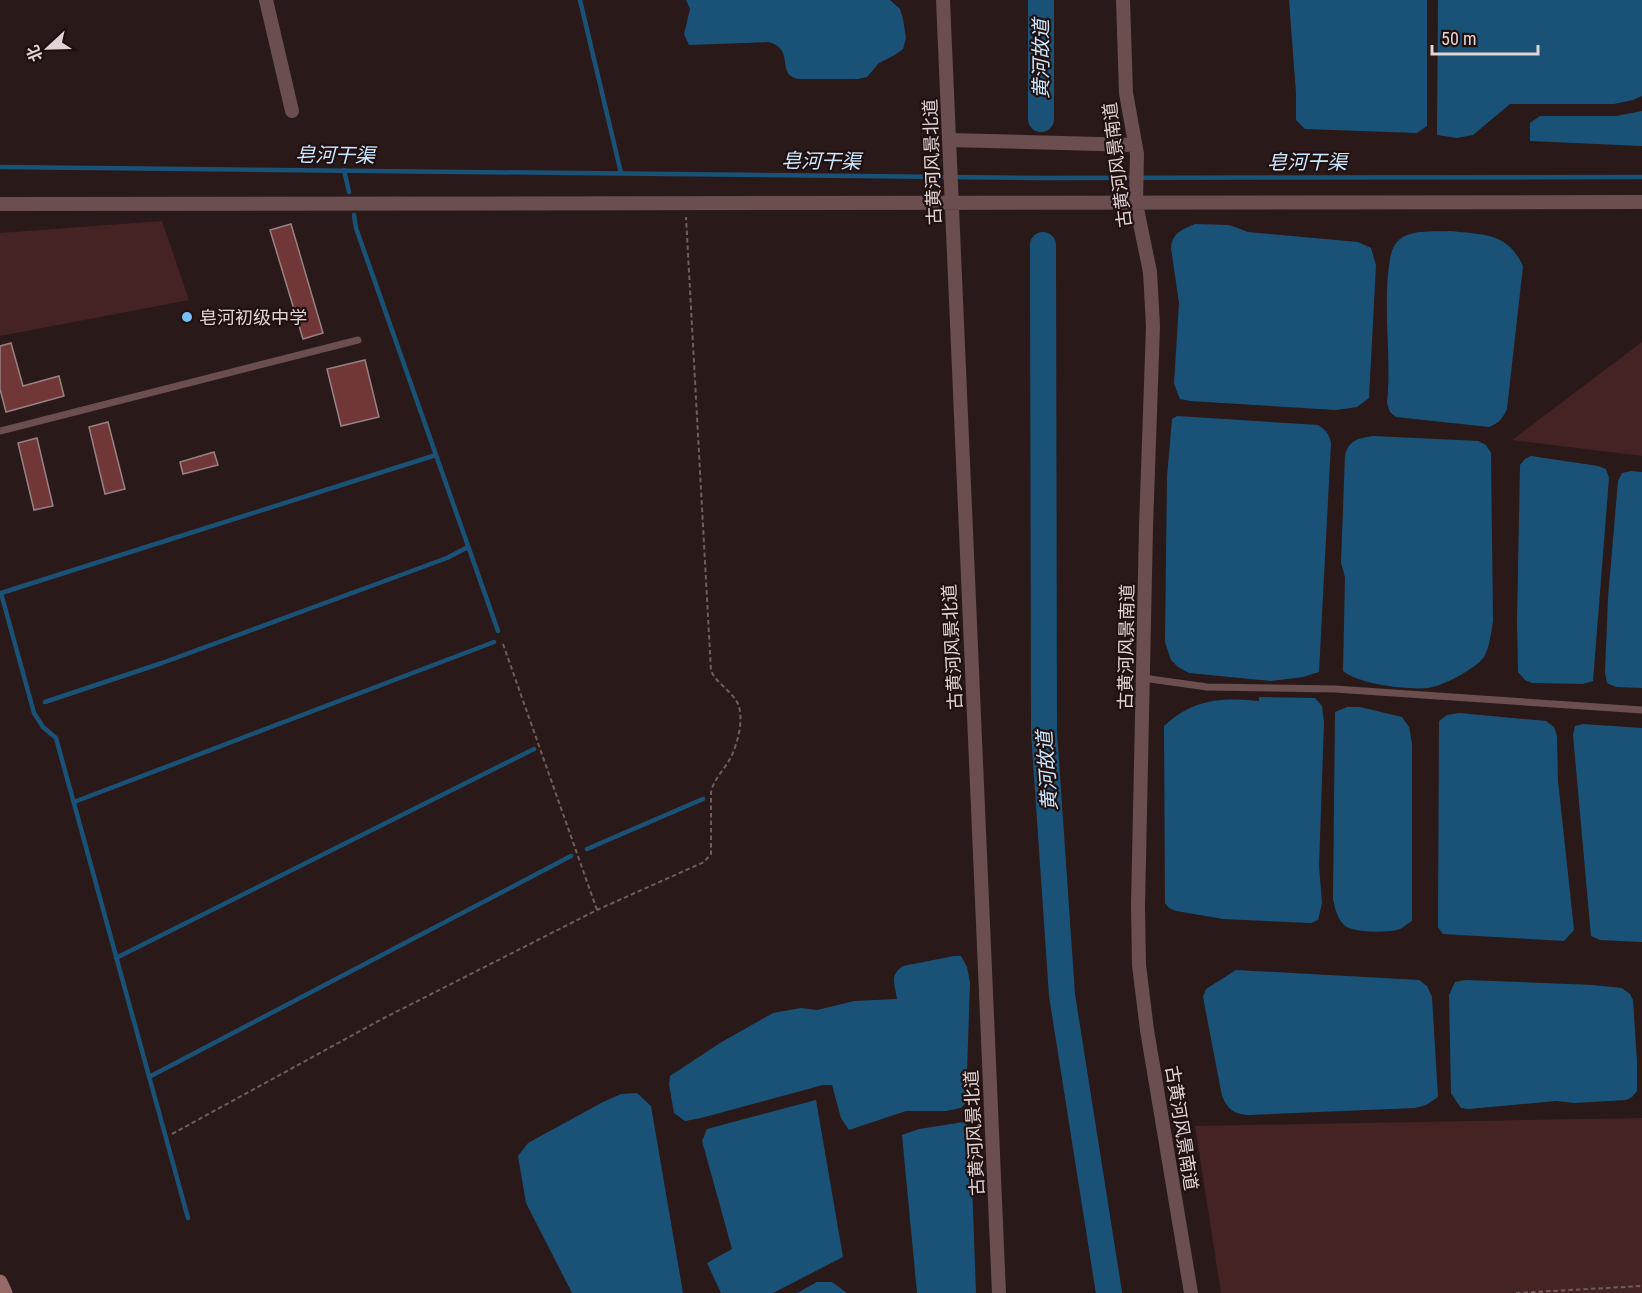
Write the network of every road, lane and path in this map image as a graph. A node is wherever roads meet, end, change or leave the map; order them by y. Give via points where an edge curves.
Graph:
1 (266, 0) edge
2 (943, 0) edge
3 (1123, 0) edge
4 (292, 111) dead end
5 (1135, 145) junction
6 (950, 146) junction
7 (951, 199) junction
8 (1642, 202) edge
9 (685, 203) junction
10 (0, 204) edge
11 (1137, 204) junction
12 (357, 340) dead end
13 (0, 431) edge
14 (504, 644) dead end
15 (1143, 678) junction
16 (1642, 710) edge
17 (597, 910) junction
18 (172, 1134) dead end
19 (0, 1282) edge
20 (1642, 1286) edge
21 (5, 1293) edge
22 (999, 1293) edge
23 (1191, 1293) edge
24 (1516, 1293) edge

1 - 4 street
2 - 6 street, 古黄河风景北道
3 - 5 street, 古黄河风景南道 via 1126,93
5 - 6 street
5 - 11 street, 古黄河风景南道
6 - 7 street, 古黄河风景北道
7 - 9 street
7 - 11 street
7 - 22 street, 古黄河风景北道
8 - 11 street
9 - 10 street
9 - 17 path via 711,671 737,704 741,723 732,756 711,792 708,859
11 - 15 street, 古黄河风景南道 via 1150,272 1153,326
12 - 13 lane
14 - 17 path
15 - 16 lane via 1207,687 1335,688
15 - 23 street, 古黄河风景南道 via 1139,965
17 - 18 path via 382,1019
19 - 21 street
20 - 24 path

